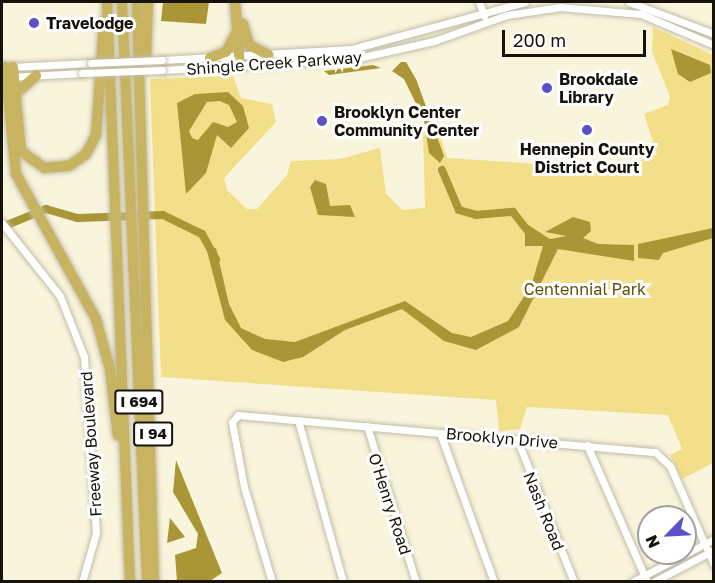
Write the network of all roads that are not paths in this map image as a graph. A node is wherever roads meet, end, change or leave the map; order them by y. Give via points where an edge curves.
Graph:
1 (122, 2) edge
2 (138, 2) edge
3 (148, 2) edge
4 (235, 2) edge
5 (242, 2) edge
6 (479, 2) edge
7 (525, 2) edge
8 (629, 2) edge
9 (107, 4) edge
10 (652, 4) edge
11 (483, 13) junction
12 (647, 16) junction
13 (239, 20) junction
14 (487, 22) junction
15 (714, 34) edge
16 (714, 45) edge
17 (269, 55) junction
18 (210, 58) junction
19 (240, 60) junction
20 (6, 74) edge
21 (140, 74) junction
22 (36, 76) junction
23 (10, 100) junction
24 (2, 223) edge
25 (298, 420) junction
26 (367, 426) junction
27 (440, 433) junction
28 (517, 439) junction
29 (587, 446) junction
30 (714, 539) edge
31 (704, 544) junction
32 (711, 551) edge
33 (129, 553) junction
34 (714, 565) edge
35 (645, 579) edge
36 (82, 582) edge
37 (130, 582) edge
38 (147, 582) edge
39 (154, 582) edge
40 (272, 582) edge
41 (343, 582) edge
42 (416, 582) edge
43 (494, 582) edge
44 (574, 582) edge
45 (632, 582) edge
46 (653, 582) edge

1 - 38 highway, I 694
2 - 21 highway, I 94
3 - 21 highway
4 - 13 highway
5 - 13 highway
6 - 11 street
7 - 11 street, Shingle Creek Parkway
8 - 10 street
9 - 23 highway via 99,118 86,154 59,169 31,162 17,142
9 - 33 highway, I 94
10 - 12 street
10 - 15 street
11 - 14 street
11 - 17 street, Shingle Creek Parkway via 383,43
12 - 14 street, Shingle Creek Parkway via 560,7
12 - 16 street, Shingle Creek Parkway
13 - 17 highway via 249,45
13 - 18 highway via 231,46
13 - 19 highway
14 - 19 street, Shingle Creek Parkway via 363,57
17 - 19 street, Shingle Creek Parkway
18 - 19 street, Shingle Creek Parkway
18 - 20 street, Shingle Creek Parkway, bridge via 81,63
19 - 22 street, Shingle Creek Parkway, bridge via 162,70
20 - 22 street, Shingle Creek Parkway
20 - 23 highway
21 - 39 highway, I 94
22 - 23 highway via 18,86
23 - 33 highway via 10,150 28,201 86,296 105,346
24 - 36 street, Freeway Boulevard via 60,296 88,375 96,533
25 - 26 street, Brooklyn Drive
25 - 40 street, Brooklyn Drive via 234,417 246,496
25 - 41 street
26 - 27 street, Brooklyn Drive
26 - 42 street, O'Henry Road
27 - 28 street, Brooklyn Drive
27 - 43 street
28 - 29 street, Brooklyn Drive
28 - 44 street, Nash Road
29 - 31 street, Brooklyn Drive via 661,455
29 - 35 street
30 - 31 street
31 - 32 street, Brooklyn Drive
31 - 35 street
32 - 34 street, Brooklyn Drive
32 - 46 street
33 - 37 highway, I 94
35 - 45 street

